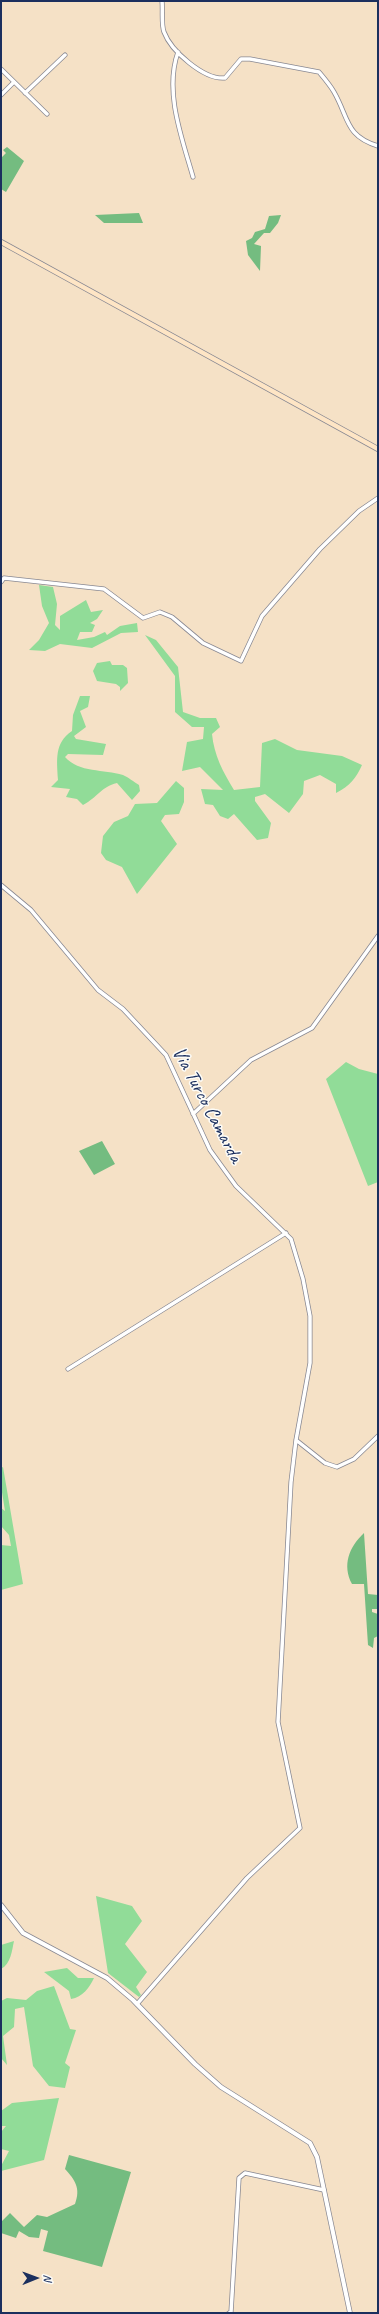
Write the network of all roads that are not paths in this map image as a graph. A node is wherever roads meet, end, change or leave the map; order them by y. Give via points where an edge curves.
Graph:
1 (162, 1) edge
2 (178, 52) junction
3 (65, 55) dead end
4 (1, 69) edge
5 (14, 82) junction
6 (25, 93) junction
7 (1, 95) edge
8 (47, 114) dead end
9 (378, 146) edge
10 (193, 177) dead end
11 (1, 242) edge
12 (378, 449) edge
13 (378, 498) edge
14 (1, 582) edge
15 (1, 885) edge
16 (378, 936) edge
17 (193, 1114) junction
18 (286, 1233) junction
19 (68, 1369) dead end
20 (378, 1436) edge
21 (296, 1440) junction
22 (1, 1905) edge
23 (137, 2004) junction
24 (324, 2190) junction
25 (229, 2313) edge
26 (350, 2313) edge

1 - 2 street via 164,32
2 - 9 street via 202,72 220,78 225,78 241,60 250,59 319,72 334,92 346,123 363,141
2 - 10 street via 174,63 173,100
3 - 6 street
4 - 5 street
5 - 6 street
5 - 7 street
6 - 8 street
11 - 12 main road
13 - 14 street via 359,511 320,549 262,616 241,661 203,643 172,617 160,612 143,618 104,589 4,578
15 - 17 street, Via Turco Camarda via 31,910 98,990 123,1009 166,1055
16 - 17 street via 312,1028 252,1060
17 - 18 street, Via Turco Camarda via 210,1150 236,1186
18 - 19 street
18 - 21 street, Via Turco Camarda via 303,1279 310,1316 310,1363
20 - 21 street via 354,1459 337,1467 325,1463
21 - 23 street, Via Turco Camarda via 291,1482 278,1722 300,1828 247,1878
22 - 23 street via 23,1933 107,1978
23 - 24 street via 221,2087 303,2137 314,2149
24 - 25 street via 245,2173 241,2175
24 - 26 street

